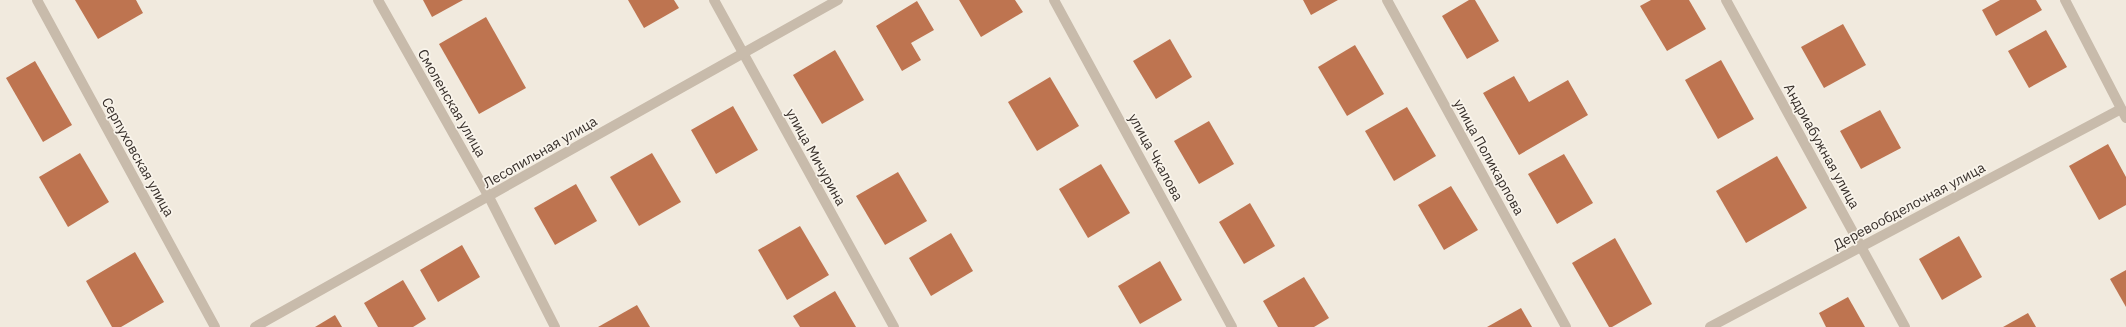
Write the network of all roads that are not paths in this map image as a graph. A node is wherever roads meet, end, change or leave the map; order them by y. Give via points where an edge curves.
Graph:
1 (37, 0) edge
2 (378, 0) edge
3 (714, 0) edge
4 (838, 0) edge
5 (1054, 0) edge
6 (1387, 0) edge
7 (1726, 0) edge
8 (2065, 0) edge
9 (743, 52) junction
10 (2124, 114) edge
11 (489, 197) junction
12 (1862, 248) junction
13 (215, 327) edge
14 (255, 327) edge
15 (555, 327) edge
16 (894, 327) edge
17 (1232, 327) edge
18 (1566, 327) edge
19 (1710, 327) edge
20 (1905, 327) edge

1 - 13 street, Серпуховская улица
2 - 11 street, Смоленская улица
3 - 9 street, улица Мичурина
4 - 9 street, Лесопильная улица
5 - 17 street, улица Чкалова
6 - 18 street, улица Поликарпова
7 - 12 street, Андриабужная улица
8 - 10 street
9 - 11 street, Лесопильная улица
9 - 16 street, улица Мичурина
10 - 12 street, Деревообделочная улица
11 - 14 street, Лесопильная улица
11 - 15 street, Смоленская улица
12 - 19 street, Деревообделочная улица
12 - 20 street, Андриабужная улица

